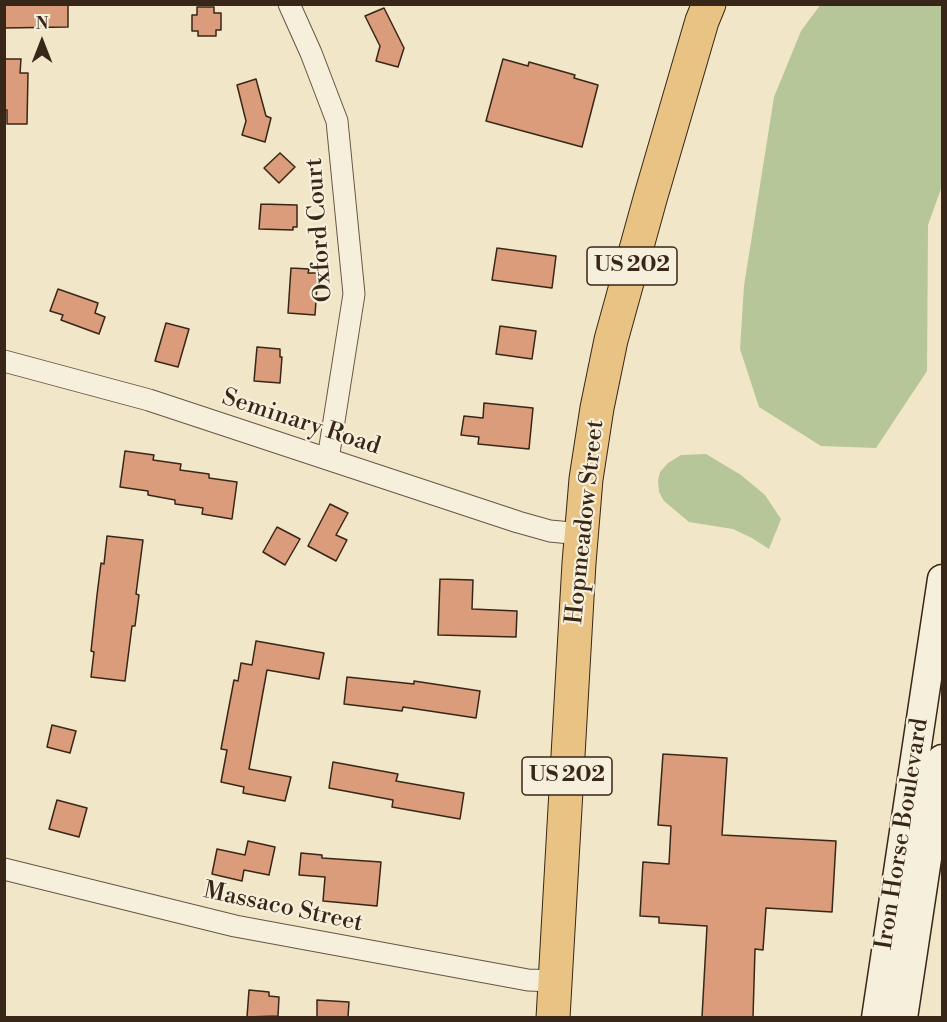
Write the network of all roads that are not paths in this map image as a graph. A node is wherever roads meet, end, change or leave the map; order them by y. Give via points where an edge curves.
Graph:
1 (289, 4) edge
2 (709, 4) edge
3 (4, 361) edge
4 (328, 459) junction
5 (581, 534) junction
6 (942, 579) edge
7 (942, 759) edge
8 (4, 869) edge
9 (555, 981) junction
10 (553, 1017) edge
11 (876, 1017) edge
12 (903, 1017) edge

1 - 4 street, Oxford Court via 337,121 354,294
2 - 5 highway, Hopmeadow Street / US 202 via 611,340 584,494
3 - 4 street, Seminary Road via 149,400
4 - 5 street, Seminary Road via 518,522
5 - 9 highway, Hopmeadow Street / US 202
6 - 11 street, Iron Horse Boulevard
7 - 12 street, Iron Horse Boulevard
8 - 9 street, Massaco Street via 246,928 528,980
9 - 10 highway, Hopmeadow Street / US 202

